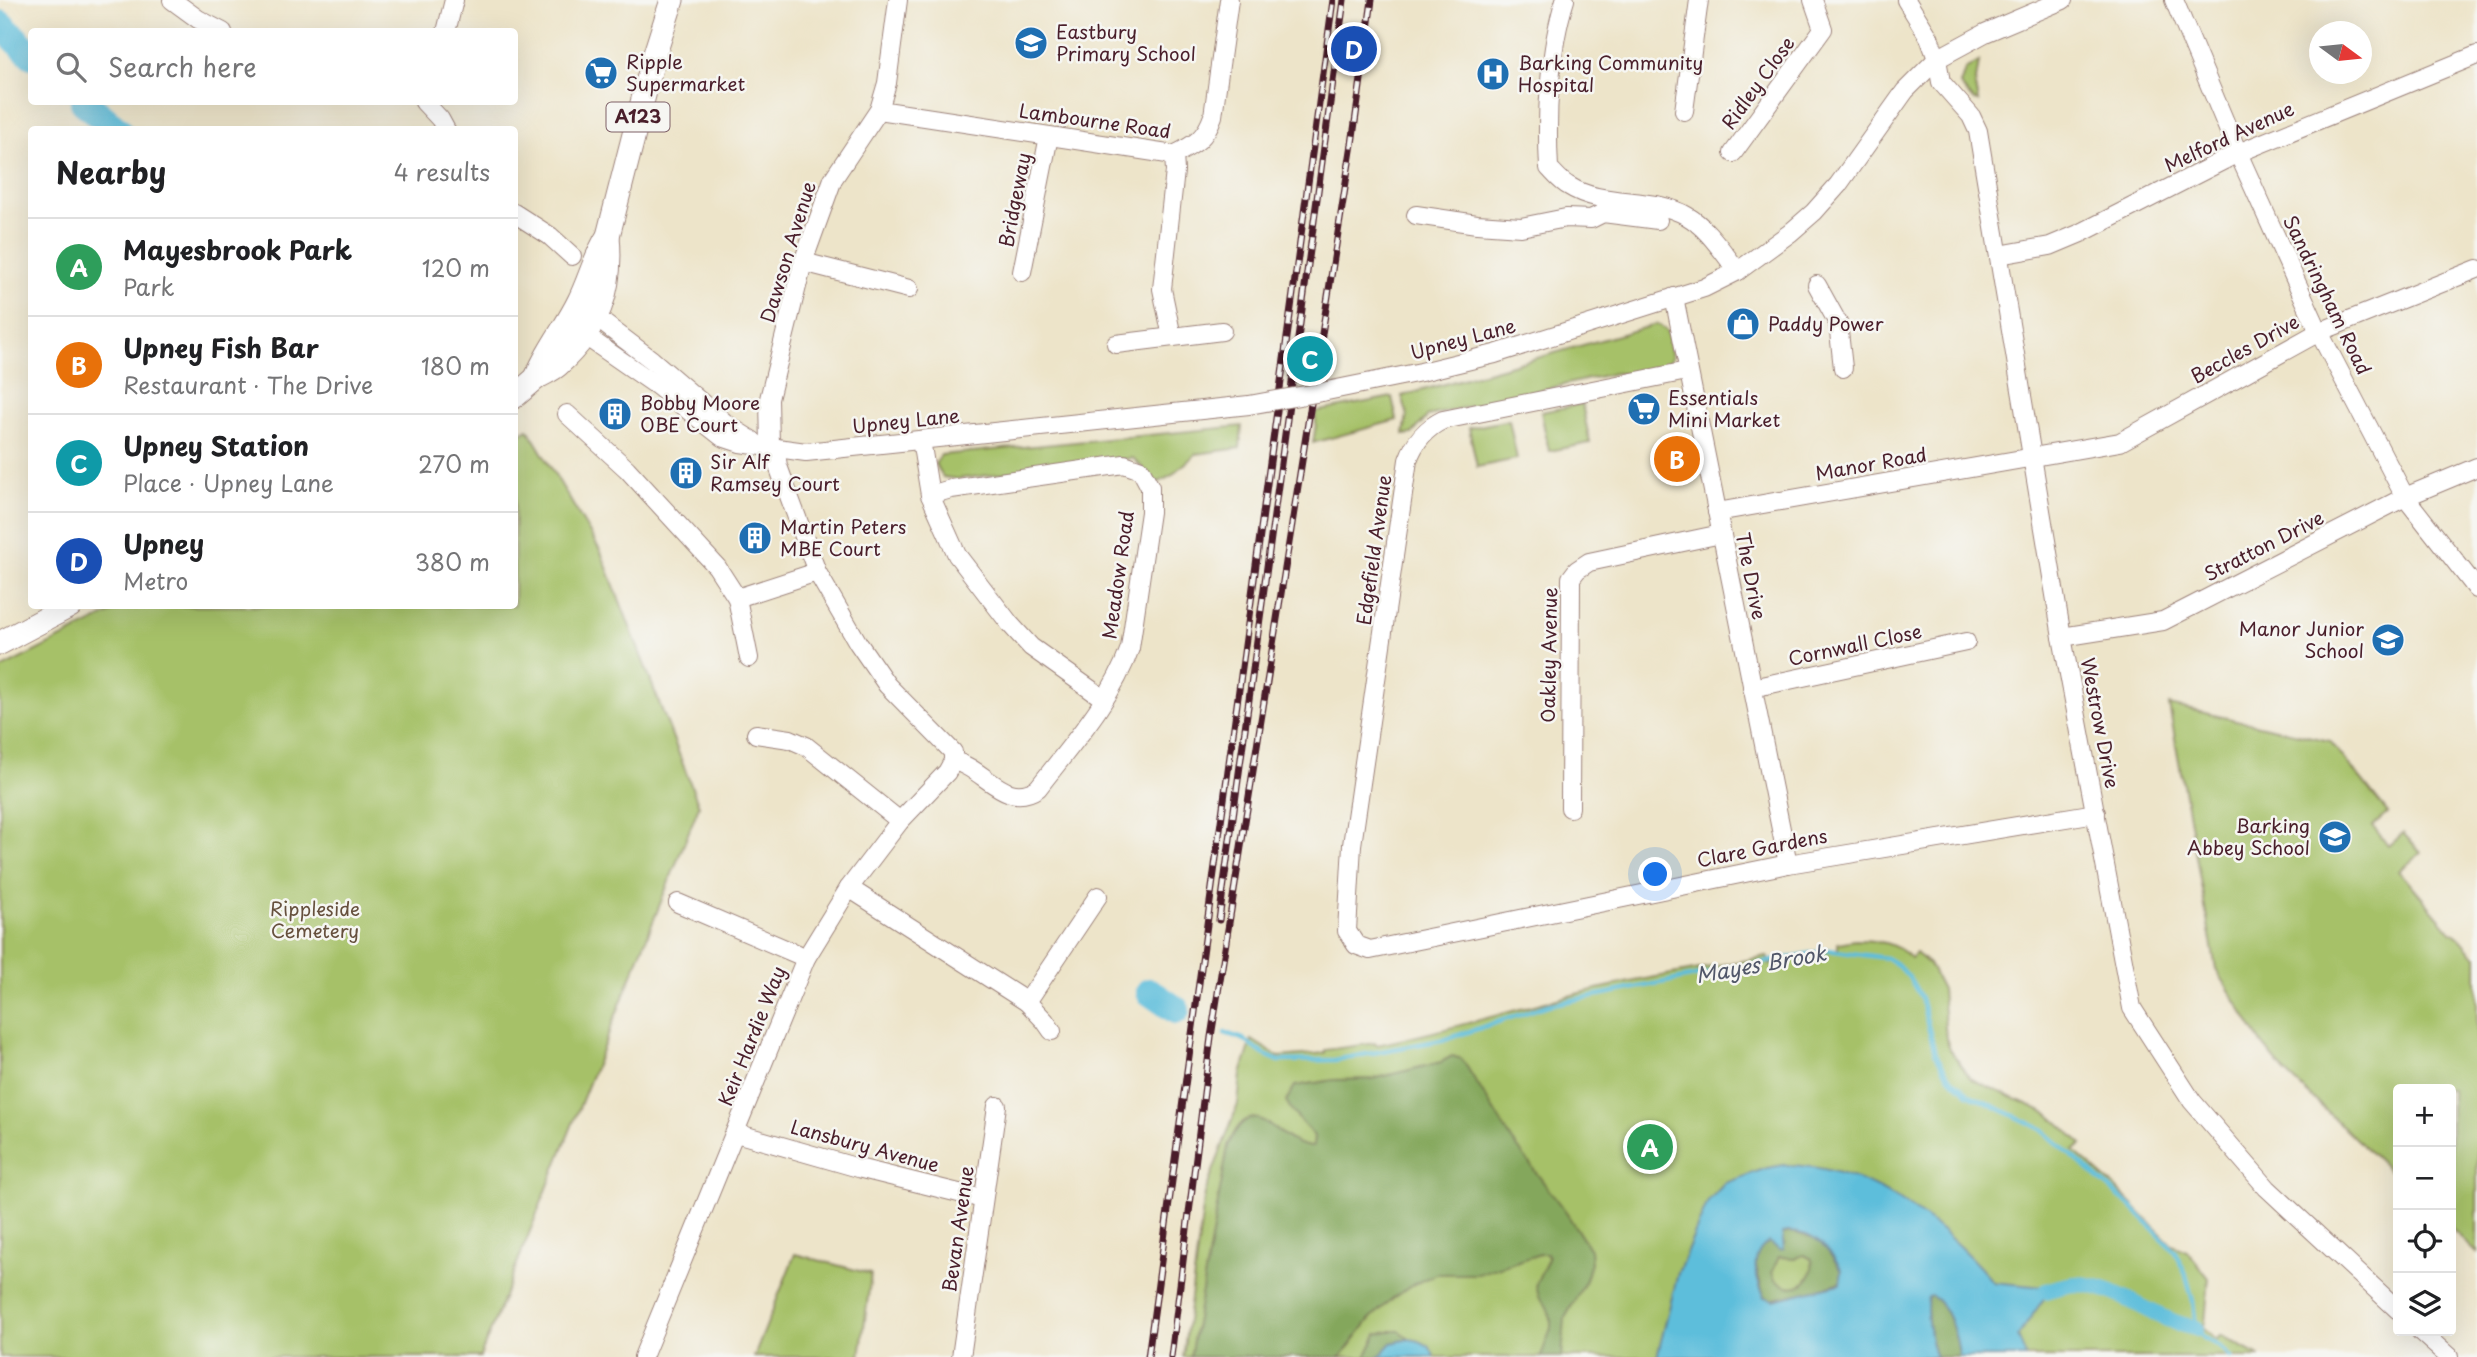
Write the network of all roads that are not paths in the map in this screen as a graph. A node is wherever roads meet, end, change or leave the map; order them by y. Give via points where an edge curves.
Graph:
1 (172, 0) edge
2 (454, 0) edge
3 (672, 0) edge
4 (898, 0) edge
5 (1230, 0) edge
6 (1565, 0) edge
7 (1699, 0) edge
8 (1813, 0) edge
9 (1906, 0) edge
10 (2063, 0) edge
11 (2174, 0) edge
12 (215, 28) edge
13 (447, 28) edge
14 (2477, 55) edge
15 (1937, 58) junction
16 (427, 105) edge
17 (879, 110) junction
18 (1684, 111) dead end
19 (444, 126) edge
20 (1049, 136) junction
21 (1733, 153) dead end
22 (2238, 153) junction
23 (1174, 155) junction
24 (1585, 194) junction
25 (1416, 215) dead end
26 (518, 216) edge
27 (1566, 218) junction
28 (1658, 220) dead end
29 (1999, 255) junction
30 (572, 256) dead end
31 (803, 262) junction
32 (2477, 270) edge
33 (1738, 271) junction
34 (1022, 272) dead end
35 (1817, 285) dead end
36 (909, 289) dead end
37 (1674, 297) junction
38 (580, 322) junction
39 (1223, 331) dead end
40 (2319, 332) junction
41 (1172, 337) junction
42 (1116, 344) dead end
43 (1843, 368) dead end
44 (1687, 371) junction
45 (518, 394) edge
46 (567, 414) dead end
47 (921, 440) junction
48 (768, 446) junction
49 (2032, 457) junction
50 (2477, 467) edge
51 (930, 495) junction
52 (2405, 497) junction
53 (1717, 512) junction
54 (1721, 534) junction
55 (817, 572) junction
56 (2477, 589) edge
57 (737, 598) junction
58 (64, 609) edge
59 (2062, 637) junction
60 (1966, 642) dead end
61 (0, 643) edge
62 (749, 658) dead end
63 (1752, 688) junction
64 (1104, 699) junction
65 (756, 734) dead end
66 (953, 761) junction
67 (1570, 808) dead end
68 (2096, 813) junction
69 (900, 821) junction
70 (1788, 864) junction
71 (849, 888) junction
72 (1098, 896) dead end
73 (678, 903) dead end
74 (1356, 945) joint
75 (806, 958) junction
76 (1027, 1002) junction
77 (1052, 1031) dead end
78 (997, 1107) dead end
79 (736, 1132) junction
80 (983, 1199) junction
81 (2393, 1305) edge
82 (2426, 1336) edge
83 (643, 1357) edge
84 (961, 1357) edge
85 (2449, 1357) edge

1 - 12 street
2 - 13 street
3 - 38 main road, A123
4 - 17 street, Dawson Avenue
5 - 23 street, Lambourne Road via 1208,132
6 - 24 street via 1556,33 1549,167 1567,185
7 - 18 street
8 - 21 street, Ridley Close via 1823,29
9 - 15 street, Westrow Drive
10 - 15 street, Upney Lane
11 - 22 street, Sandringham Road
14 - 22 street, Melford Avenue
15 - 29 street, Westrow Drive via 1941,82 1978,131
15 - 33 street, Upney Lane via 1905,92 1814,212
16 - 19 street
17 - 20 street, Lambourne Road
17 - 31 street, Dawson Avenue via 833,179
20 - 23 street, Lambourne Road
20 - 34 street, Bridgeway
22 - 29 street, Melford Avenue via 2081,233 2050,246
22 - 40 street, Sandringham Road
23 - 41 street via 1162,289
24 - 27 street
24 - 33 street via 1665,205 1690,217
25 - 27 street via 1521,227
26 - 30 street
27 - 28 street via 1591,219 1603,213
29 - 49 street, Westrow Drive
31 - 36 street
31 - 48 street, Dawson Avenue via 769,399
32 - 40 street, Beccles Drive
33 - 37 street, Upney Lane
35 - 43 street via 1838,323
37 - 44 street, The Drive
37 - 47 street, Upney Lane, bridge via 1495,354 1322,392 1249,405
38 - 45 main road, A123 via 544,357 536,378
38 - 48 street, Upney Lane via 603,321 729,426
39 - 41 street
40 - 49 street, Beccles Drive via 2120,442
40 - 52 street, Sandringham Road
41 - 42 street
44 - 53 street, The Drive
44 - 74 street, Edgefield Avenue via 1443,419 1412,448 1352,845 1347,931
46 - 57 street via 626,469 717,567
47 - 48 street, Upney Lane via 813,452
47 - 51 street
48 - 55 street
49 - 53 street, Manor Road
49 - 59 street, Westrow Drive
50 - 52 street, Stratton Drive
51 - 64 street via 957,555 1010,624 1031,647
51 - 64 street, Meadow Road via 1124,464 1141,470 1150,487 1150,512 1130,648
52 - 56 street, Sandringham Road
52 - 59 street, Stratton Drive via 2163,621
53 - 54 street, The Drive
54 - 63 street, The Drive
54 - 67 street, Oakley Avenue via 1589,562 1571,578
55 - 57 street
55 - 66 street via 887,685 953,752
57 - 62 street
58 - 61 main road
59 - 68 street, Westrow Drive
60 - 63 street, Cornwall Close
63 - 70 street, The Drive
64 - 66 street, Meadow Road via 1038,788 1027,795 1004,791 978,771
65 - 69 street via 806,746
66 - 69 street, Keir Hardie Way
68 - 70 street, Clare Gardens
68 - 81 street, Westrow Drive via 2132,1008 2192,1101 2267,1188
69 - 71 street, Keir Hardie Way
70 - 74 street, Clare Gardens via 1370,950
71 - 75 street, Keir Hardie Way
71 - 76 street
72 - 76 street
73 - 75 street
75 - 79 street, Keir Hardie Way
76 - 77 street
78 - 80 street, Bevan Avenue
79 - 80 street, Lansbury Avenue
79 - 83 street, Keir Hardie Way
80 - 84 street, Bevan Avenue
82 - 85 street

